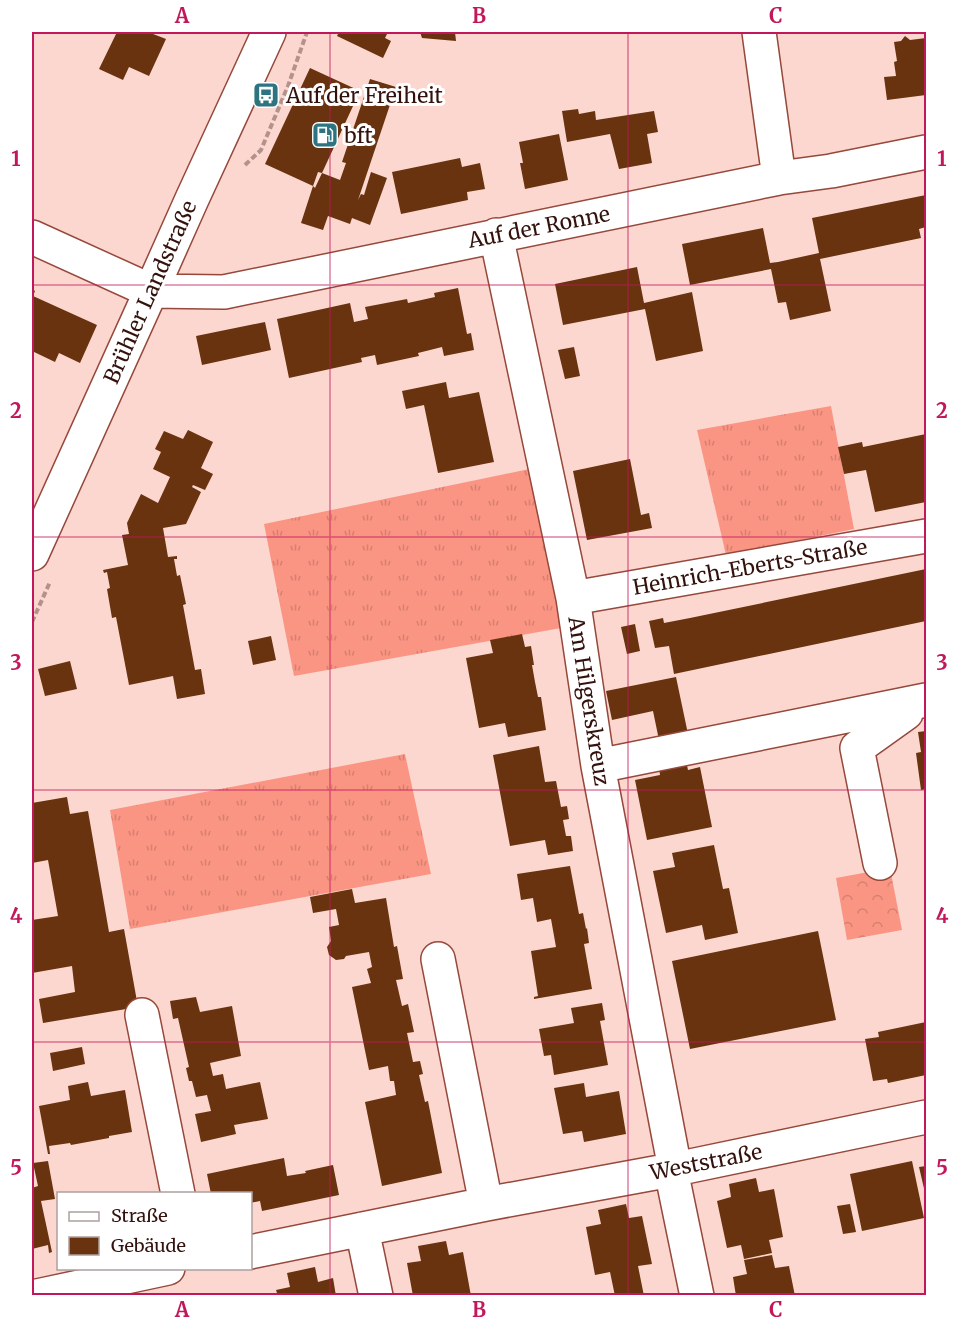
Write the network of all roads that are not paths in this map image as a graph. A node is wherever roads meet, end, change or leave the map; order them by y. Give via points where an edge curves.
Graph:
1 (269, 32) edge
2 (759, 32) edge
3 (927, 152) edge
4 (779, 178) junction
5 (496, 235) junction
6 (32, 237) edge
7 (151, 291) junction
8 (927, 536) edge
9 (32, 554) edge
10 (573, 598) junction
11 (916, 702) edge
12 (598, 766) junction
13 (880, 863) dead end
14 (438, 959) dead end
15 (142, 1016) dead end
16 (927, 1117) edge
17 (673, 1169) junction
18 (177, 1192) edge
19 (486, 1204) junction
20 (362, 1229) junction
21 (252, 1252) edge
22 (163, 1270) edge
23 (37, 1296) edge
24 (376, 1296) edge
25 (697, 1296) edge

1 - 7 street, Brühler Landstraße
2 - 4 street
3 - 4 street, Auf der Ronne
4 - 5 street, Auf der Ronne
5 - 7 street, Auf der Ronne via 224,292
5 - 10 street, Am Hilgerskreuz
6 - 7 street
7 - 9 street, Brühler Landstraße
8 - 10 street, Heinrich-Eberts-Straße
10 - 12 street, Am Hilgerskreuz
11 - 12 street
11 - 13 street via 857,748
12 - 17 street, Am Hilgerskreuz
14 - 19 street
15 - 18 street
16 - 17 street, Weststraße
17 - 19 street, Weststraße
17 - 25 street, Am Hilgerskreuz
19 - 20 street, Weststraße
20 - 21 street, Weststraße
20 - 24 street
22 - 23 street

